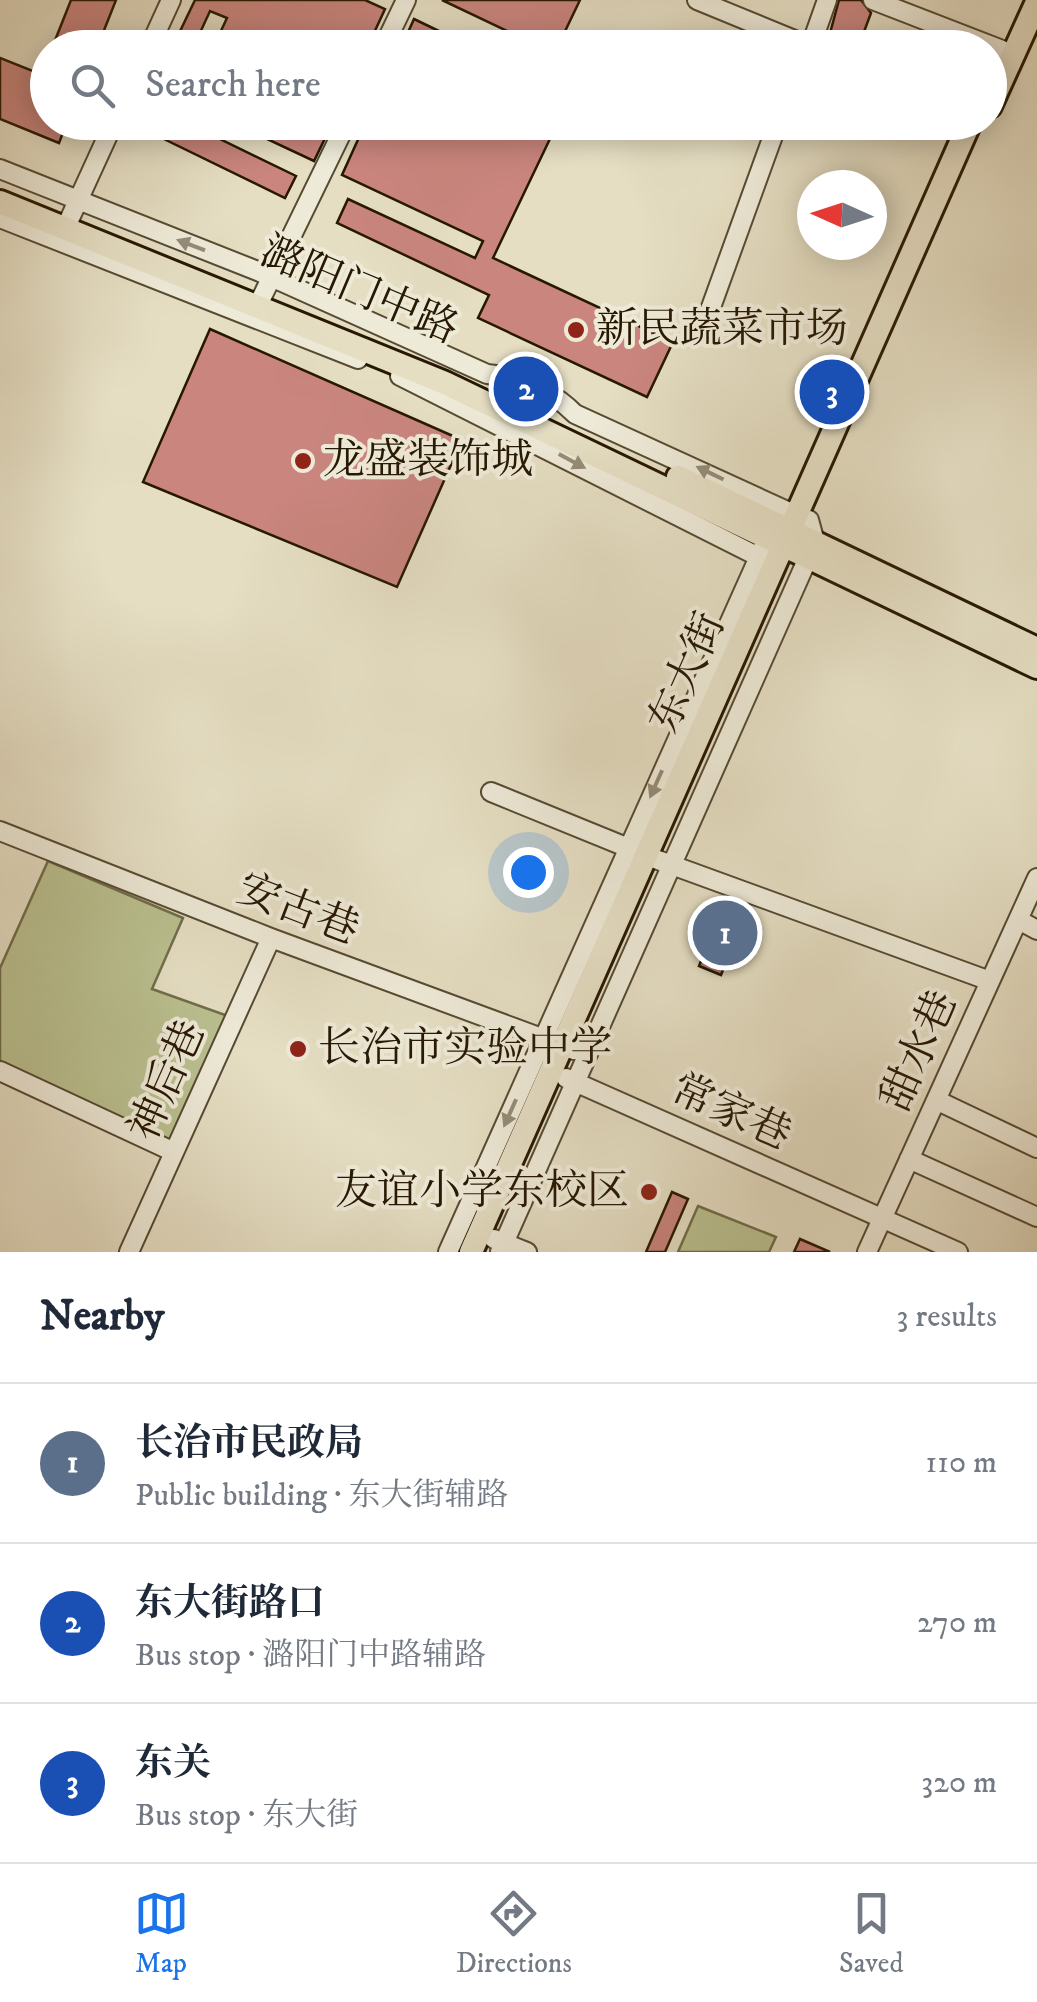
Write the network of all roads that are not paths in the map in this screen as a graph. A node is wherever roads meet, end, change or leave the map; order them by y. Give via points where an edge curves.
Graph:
1 (171, 0) edge
2 (406, 0) edge
3 (697, 0) edge
4 (828, 0) edge
5 (873, 0) edge
6 (1024, 0) edge
7 (1037, 2) edge
8 (157, 30) edge
9 (392, 30) edge
10 (770, 30) edge
11 (818, 30) edge
12 (950, 30) edge
13 (1007, 39) edge
14 (1007, 68) edge
15 (106, 140) edge
16 (338, 140) edge
17 (771, 140) edge
18 (962, 140) edge
19 (974, 140) edge
20 (0, 169) edge
21 (0, 186) edge
22 (0, 202) edge
23 (72, 215) junction
24 (0, 218) edge
25 (265, 291) junction
26 (710, 310) dead end
27 (791, 541) junction
28 (1037, 649) edge
29 (1037, 666) edge
30 (491, 792) dead end
31 (0, 831) edge
32 (651, 857) junction
33 (1037, 878) edge
34 (1018, 920) junction
35 (1037, 930) edge
36 (271, 938) junction
37 (990, 981) junction
38 (560, 1044) junction
39 (0, 1071) edge
40 (563, 1077) junction
41 (936, 1100) junction
42 (1037, 1148) edge
43 (174, 1152) junction
44 (910, 1158) junction
45 (1037, 1217) edge
46 (882, 1218) junction
47 (488, 1245) edge
48 (129, 1252) edge
49 (448, 1252) edge
50 (527, 1252) edge
51 (866, 1252) edge
52 (958, 1252) edge

1 - 8 street
2 - 9 street
3 - 10 street
4 - 11 street
5 - 12 street
6 - 13 main road
7 - 14 main road
15 - 23 street
16 - 25 street
17 - 26 street
18 - 27 main road, 东大街
19 - 27 main road, 东大街
20 - 23 street
21 - 23 main road, 潞阳门中路
22 - 23 main road, 潞阳门中路
23 - 25 main road, 潞阳门中路
24 -> 27 street via 415,382 433,396
25 - 27 main road, 潞阳门中路 via 452,370
27 - 28 main road
27 - 29 main road
27 - 32 main road, 东大街
27 -> 32 street
30 - 32 street
31 - 36 street, 安古巷
32 - 37 street
32 - 38 main road, 东大街
32 - 40 street
33 - 34 street, 甜水巷
34 - 35 street
34 - 37 street, 甜水巷
36 - 38 street, 安古巷
36 - 43 street, 神后巷
37 - 41 street, 甜水巷
38 - 40 main road, 东大街
38 -> 49 street
39 - 43 street
40 - 46 street, 常家巷
40 - 47 main road, 东大街
41 - 42 street
41 - 44 street, 甜水巷
43 - 48 street, 神后巷
44 - 45 street
44 - 46 street, 甜水巷
46 - 51 street, 甜水巷
46 - 52 street, 常家巷
47 - 50 street

